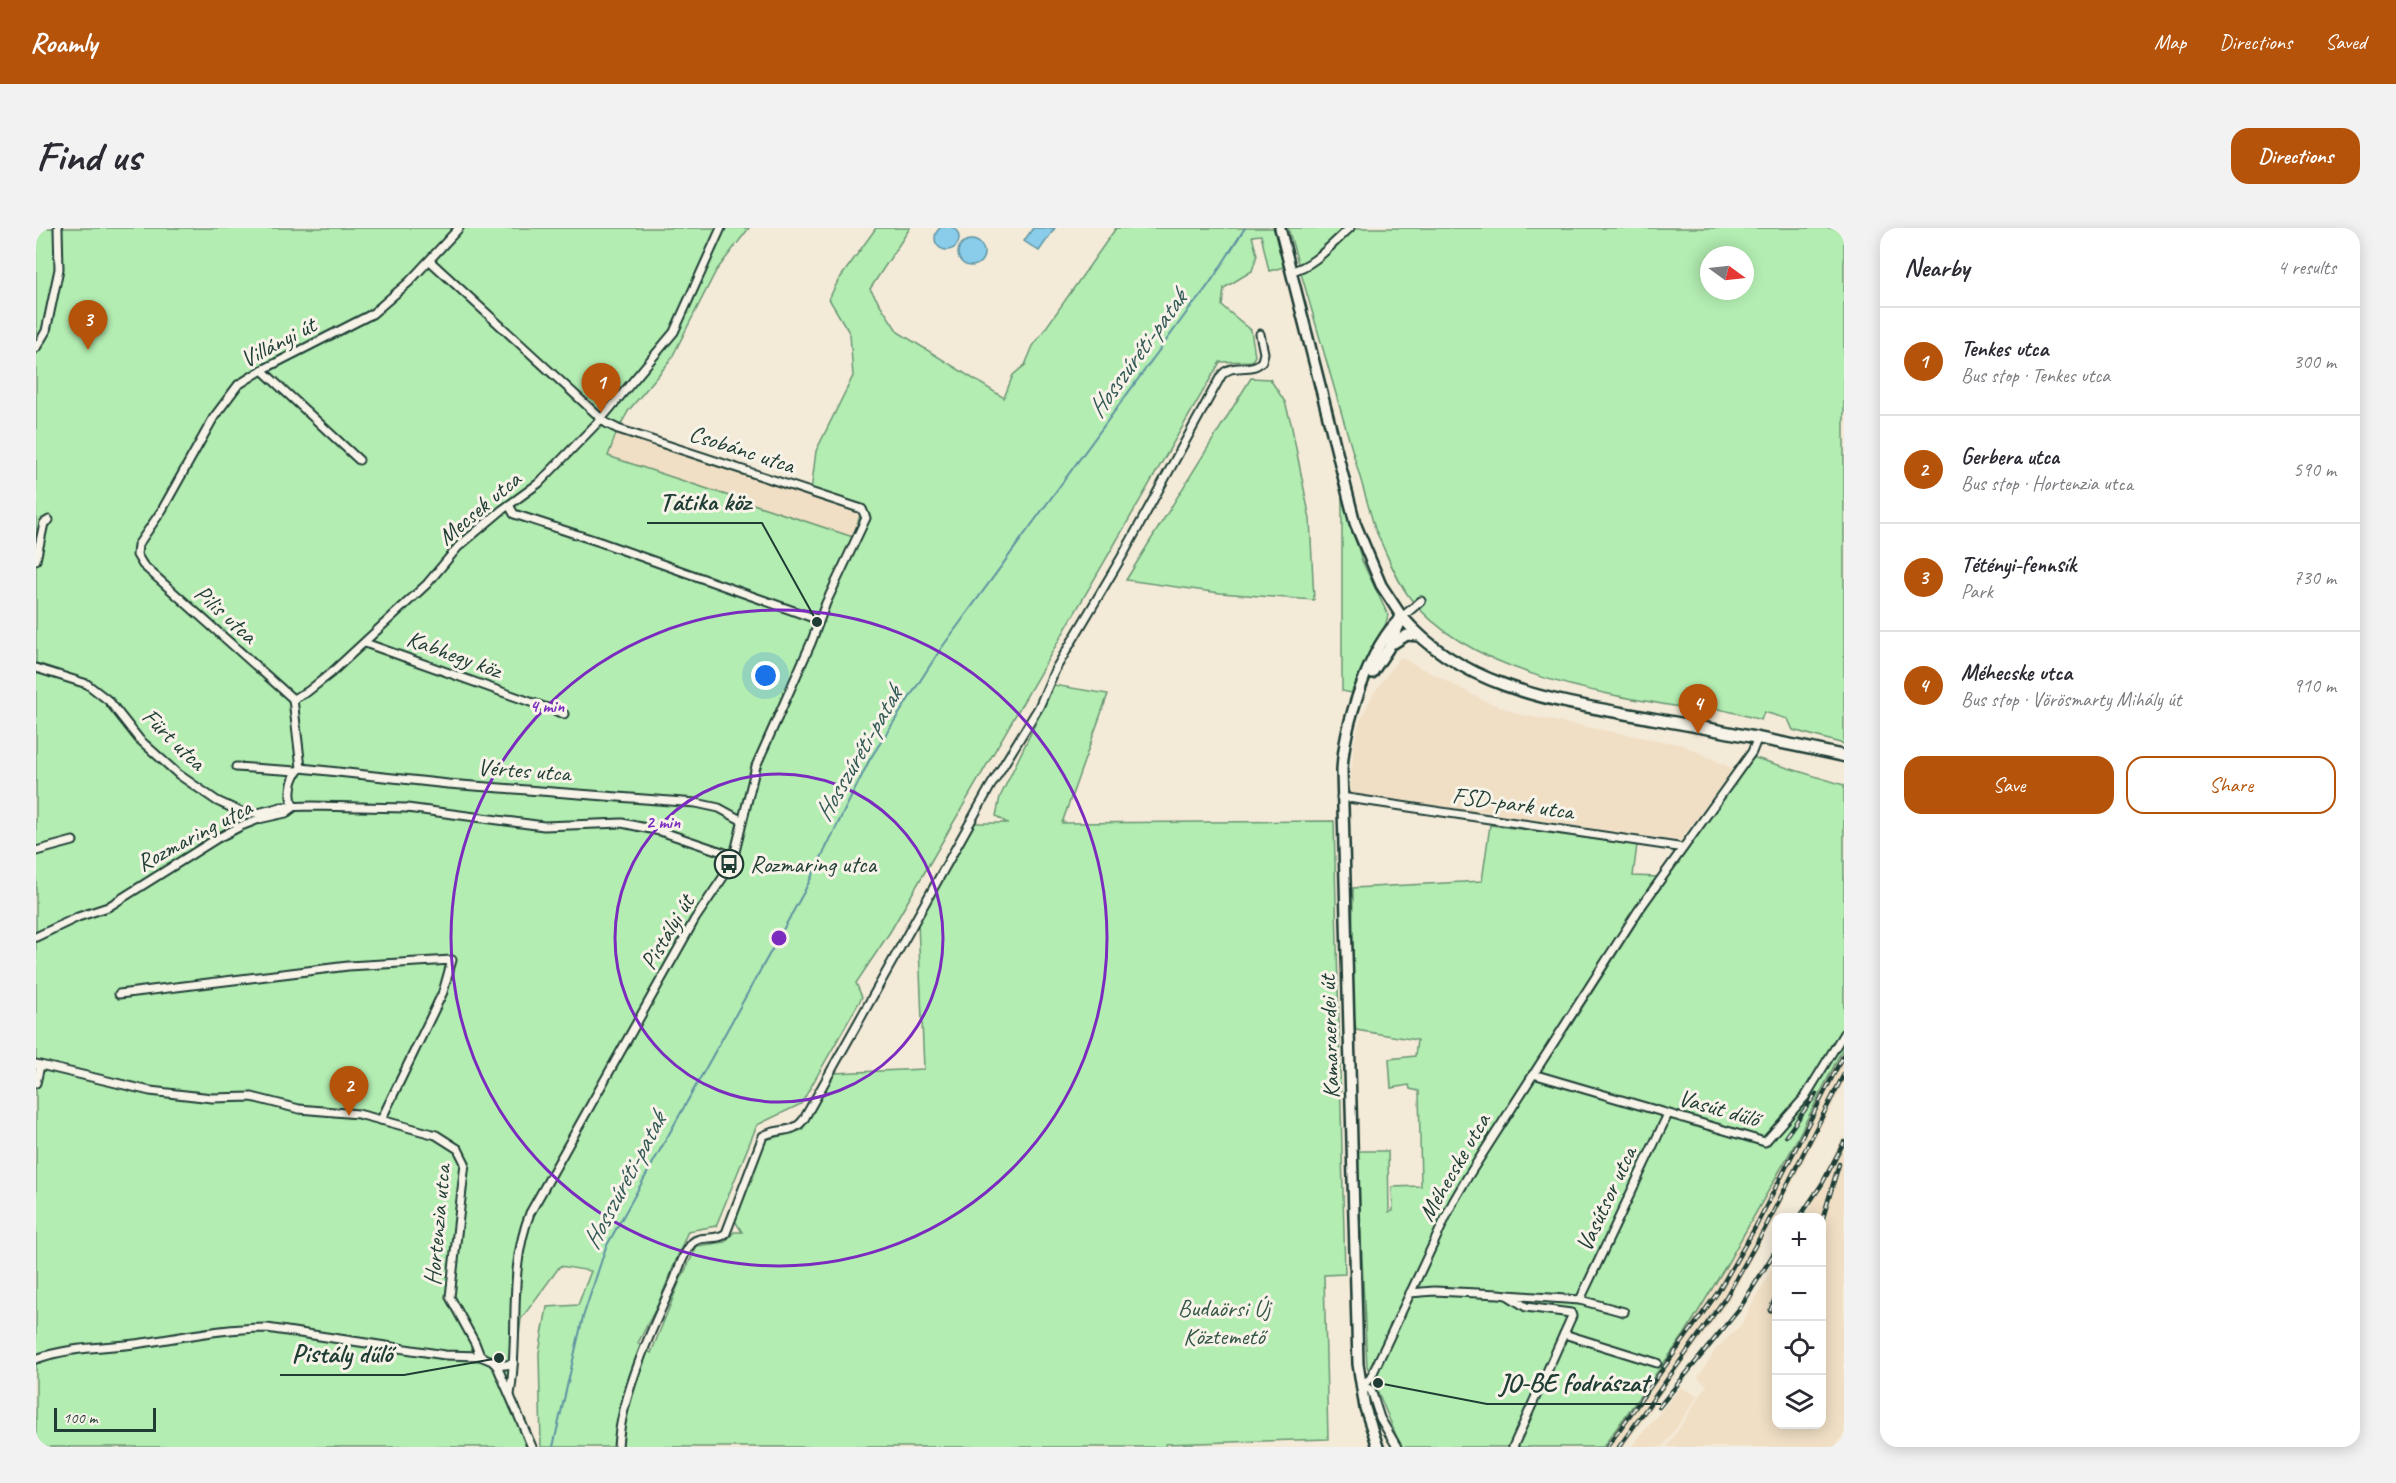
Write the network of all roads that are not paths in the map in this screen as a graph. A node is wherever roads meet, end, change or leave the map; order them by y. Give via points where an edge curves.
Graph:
1 (58, 228) edge
2 (459, 228) edge
3 (721, 228) edge
4 (1280, 228) edge
5 (1350, 228) edge
6 (430, 261) junction
7 (1291, 271) junction
8 (1260, 334) dead end
9 (36, 348) edge
10 (262, 370) junction
11 (602, 418) junction
12 (359, 460) dead end
13 (509, 505) junction
14 (866, 518) joint
15 (49, 520) dead end
16 (136, 555) joint
17 (36, 560) edge
18 (1421, 601) dead end
19 (1402, 617) junction
20 (819, 620) junction
21 (1419, 636) junction
22 (365, 643) junction
23 (1388, 649) junction
24 (36, 668) edge
25 (1361, 691) junction
26 (293, 699) junction
27 (564, 714) dead end
28 (1758, 737) junction
29 (1844, 756) edge
30 (236, 767) dead end
31 (299, 770) junction
32 (1341, 797) junction
33 (294, 807) junction
34 (741, 820) junction
35 (73, 841) dead end
36 (1678, 847) dead end
37 (36, 851) edge
38 (734, 856) junction
39 (36, 938) edge
40 (119, 994) dead end
41 (1844, 1033) edge
42 (38, 1065) edge
43 (1533, 1074) junction
44 (36, 1083) edge
45 (1668, 1114) junction
46 (381, 1120) junction
47 (1410, 1293) junction
48 (1507, 1295) junction
49 (1580, 1300) junction
50 (1624, 1312) dead end
51 (1564, 1334) junction
52 (480, 1356) junction
53 (36, 1359) edge
54 (1657, 1363) dead end
55 (513, 1364) junction
56 (497, 1366) junction
57 (1361, 1385) junction
58 (510, 1395) junction
59 (532, 1447) edge
60 (618, 1447) edge
61 (1378, 1447) edge
62 (1397, 1447) edge
63 (1512, 1447) edge

1 - 9 street via 59,269 46,331
2 - 6 street, Villányi út
3 - 11 street, Mecsek utca via 674,332
4 - 7 street
5 - 7 street via 1301,269
6 - 10 street, Villányi út via 372,314
6 - 11 street, Csobánc utca
7 - 19 street via 1355,523 1381,585
8 - 60 street via 1262,361 1255,367 1232,367 1221,376 1055,670 1042,702 995,777 804,1119 795,1128 763,1136 728,1230 721,1237 699,1239 689,1247 660,1311 625,1406
10 - 12 street
10 - 16 street, Villányi út via 238,386 222,405 138,545
11 - 13 street, Mecsek utca via 538,483
11 - 14 street, Csobánc utca via 618,429 862,509
13 - 20 street via 514,514 530,520
13 - 22 street, Mecsek utca via 458,547 427,584
14 - 20 street, Pistályi út
15 - 17 street via 44,523
16 - 26 street, Pilis utca
18 - 19 street
19 - 21 main road
19 - 23 street, Kamaraerdei út
19 - 25 street, Kamaraerdei út via 1391,627
20 - 34 street, Pistályi út via 756,766
21 - 23 street, Kamaraerdei út via 1401,636
21 - 28 main road via 1460,665 1518,691
22 - 26 street, Mecsek utca via 319,684
22 - 27 street, Kabhegy köz
23 - 25 street, Kamaraerdei út
24 - 33 street, Fürt utca via 87,684 109,701 139,739 178,774 227,807 248,813
25 - 32 street, Kamaraerdei út via 1345,738
26 - 31 street
28 - 29 main road
28 - 43 street, Méhecske utca via 1752,752 1638,911
30 - 31 street, Vértes utca
31 - 33 street via 291,792
31 - 34 street, Vértes utca via 696,803 719,808
32 - 36 street, FSD-park utca
32 - 57 street, Kamaraerdei út
33 - 38 street, Rozmaring utca via 425,809 544,826 622,823 660,831
33 - 39 street, Rozmaring utca via 241,826 108,907
34 - 38 street, Pistályi út
35 - 37 street
38 - 55 street, Pistályi út via 530,1213 514,1279
40 - 46 street via 348,966 452,960 443,992
41 - 45 street, Vasút dűlő via 1805,1097 1765,1142
42 - 44 street
42 - 46 street, Hortenzia utca via 150,1091 212,1098 252,1097 300,1109
43 - 45 street, Vasút dűlő
43 - 47 street, Méhecske utca via 1453,1202
45 - 49 street, Vasútsor utca
46 - 52 street, Hortenzia utca via 436,1135 458,1149 463,1158 466,1168 450,1297
47 - 48 street
47 - 57 street, Méhecske utca via 1370,1379
48 - 49 street
48 - 51 street via 1526,1308 1571,1313
49 - 50 street
51 - 54 street
51 - 63 street
52 - 53 street via 446,1355 258,1328 70,1350
52 - 56 street
55 - 56 street
55 - 58 street, Pistályi út
56 - 58 street
57 - 61 street, Kamaraerdei út
57 - 62 street via 1371,1390 1380,1418
58 - 59 street

